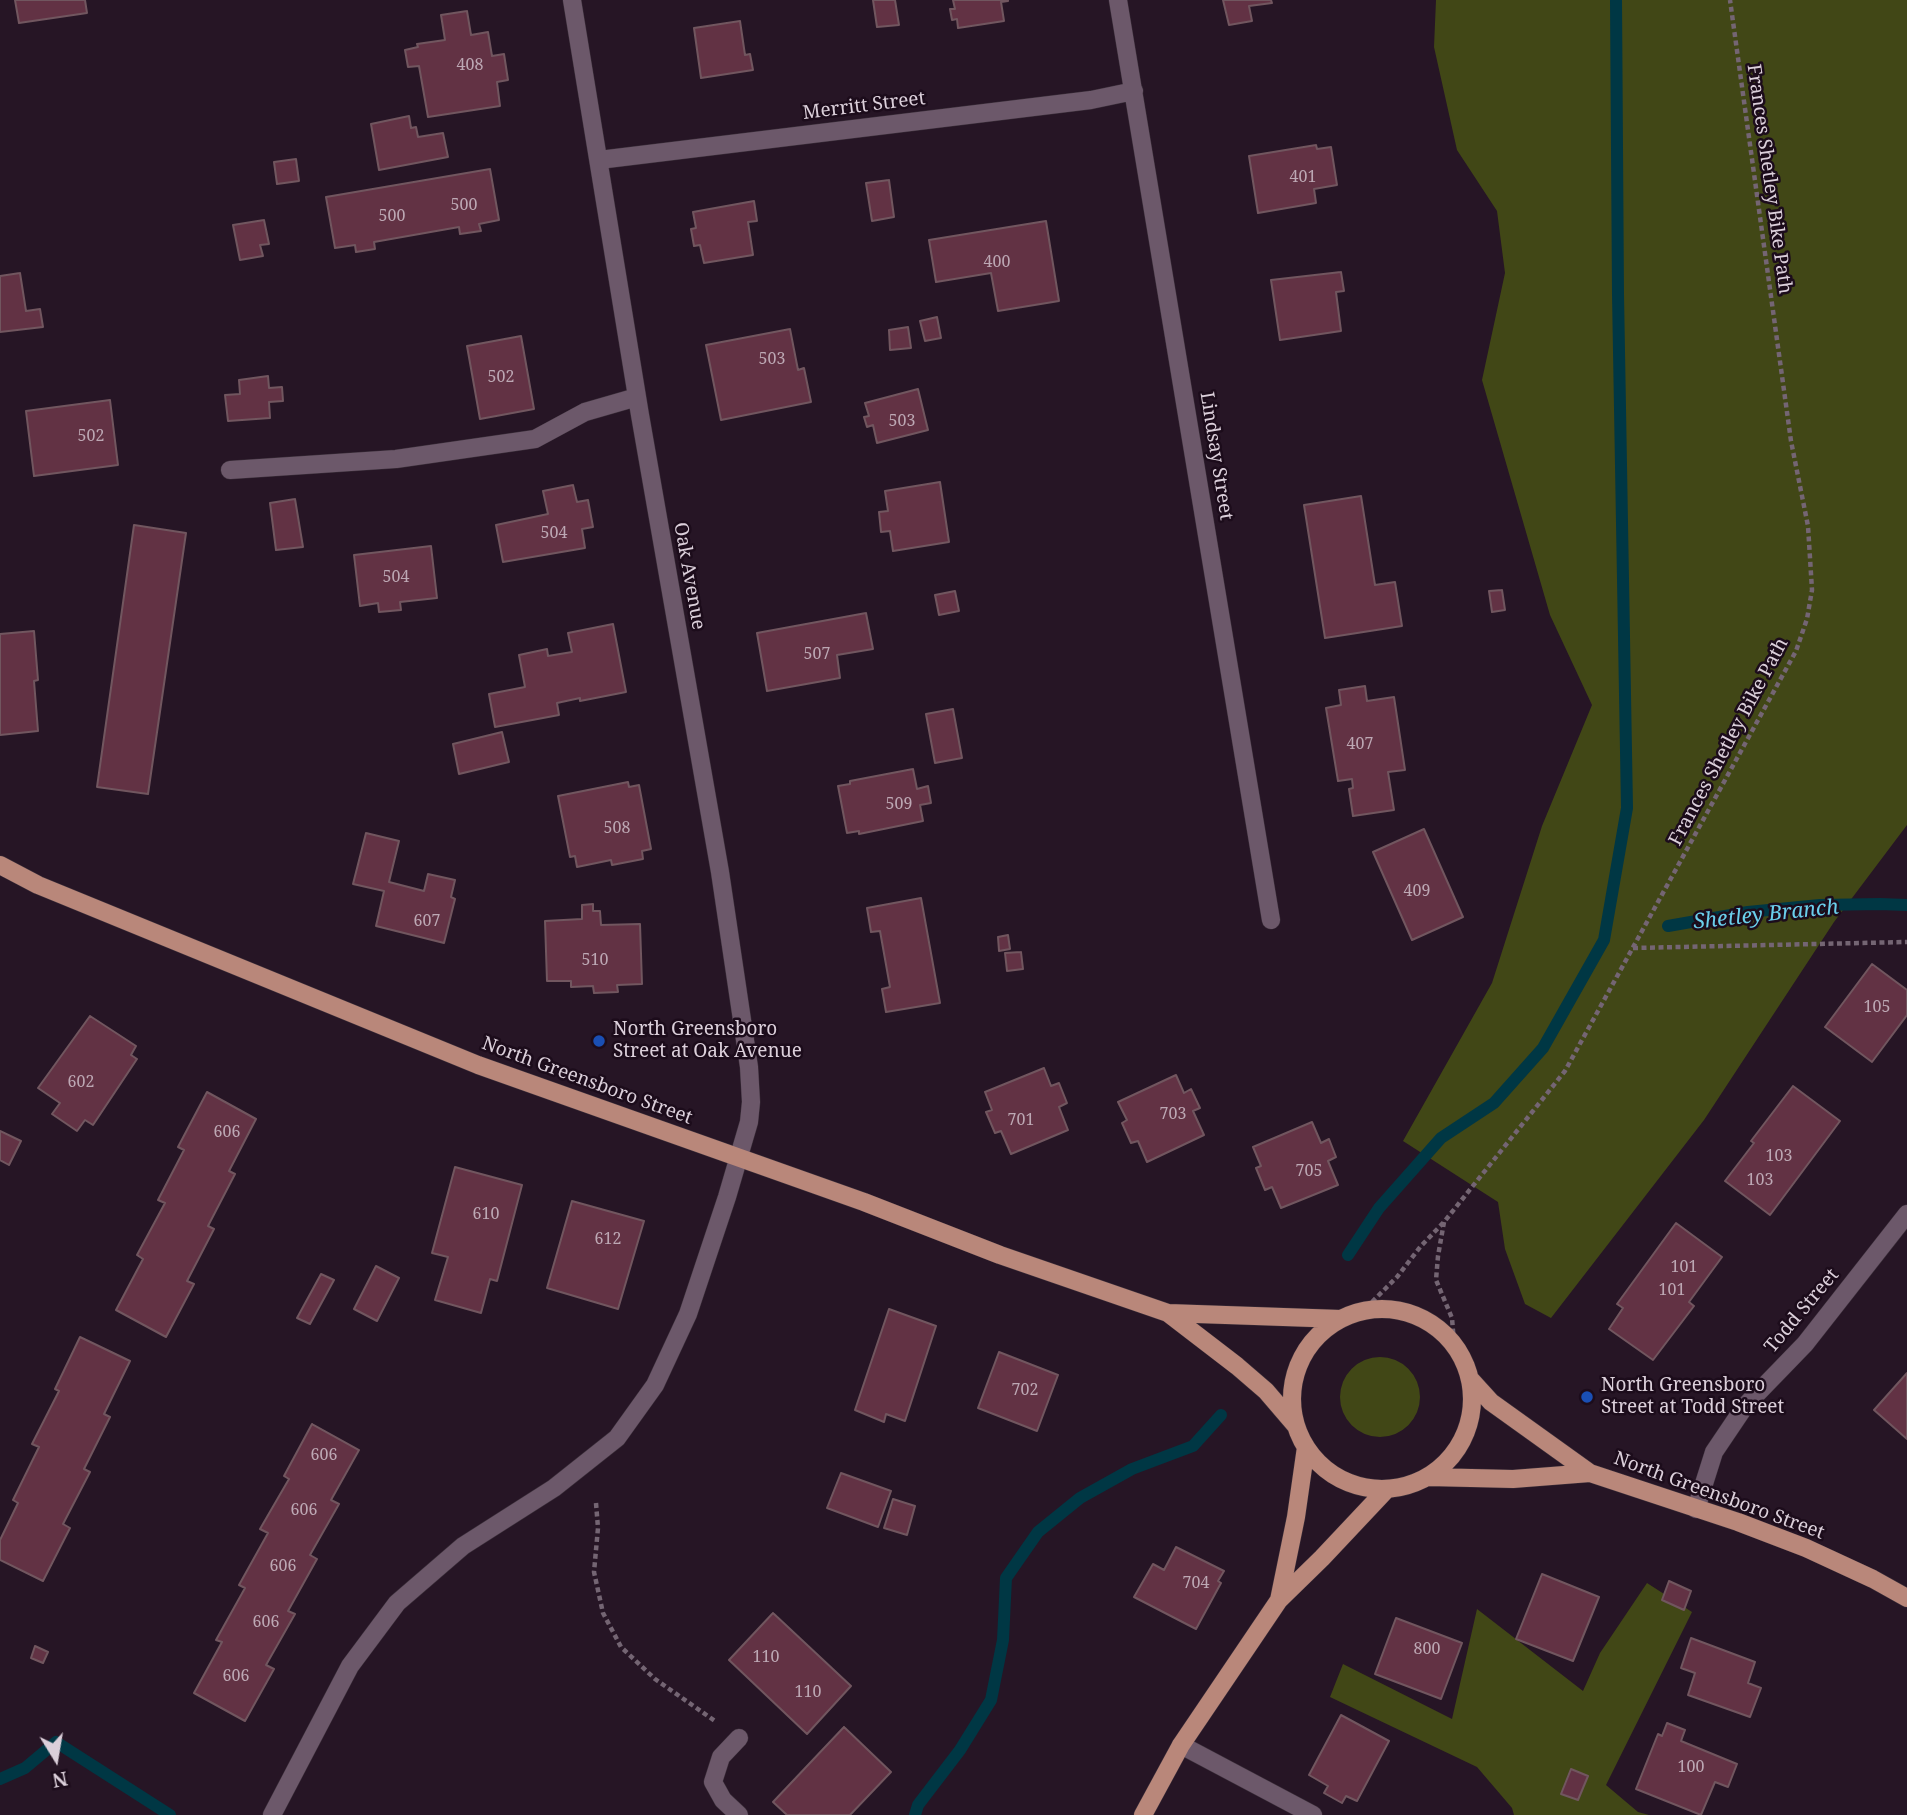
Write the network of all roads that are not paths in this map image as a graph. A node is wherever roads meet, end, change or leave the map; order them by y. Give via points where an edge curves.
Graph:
1 (572, 0) edge
2 (1118, 0) edge
3 (1134, 91) junction
4 (598, 159) junction
5 (637, 397) junction
6 (230, 470) dead end
7 (0, 866) edge
8 (1271, 920) dead end
9 (738, 1158) junction
10 (1907, 1214) edge
11 (1168, 1313) junction
12 (1341, 1319) junction
13 (1471, 1380) junction
14 (1296, 1427) junction
15 (1306, 1447) junction
16 (1590, 1473) junction
17 (1429, 1477) junction
18 (1386, 1490) junction
19 (1696, 1509) junction
20 (1907, 1598) edge
21 (1279, 1600) junction
22 (739, 1738) road end
23 (1181, 1745) junction
24 (272, 1815) edge
25 (739, 1815) edge
26 (1143, 1815) edge
27 (1313, 1815) edge

1 - 4 street, Oak Avenue
2 - 3 street, Lindsay Street
3 - 4 street, Merritt Street
3 - 8 street, Lindsay Street
4 - 5 street, Oak Avenue
5 - 6 street via 585,412 535,439 396,459
5 - 9 street, Oak Avenue via 720,872 749,1067 751,1102
7 - 9 main road, North Greensboro Street via 478,1065
9 - 11 main road, North Greensboro Street
9 - 24 street, Oak Avenue via 688,1314 655,1385 617,1438 554,1488 463,1546 397,1603 350,1666
10 - 19 street, Todd Street via 1805,1344 1745,1406 1714,1452
11 - 12 main road, North Greensboro Street
11 - 14 main road, North Greensboro Street via 1256,1383
12 - 13 main road via 1388,1309 1413,1315 1454,1343
12 - 14 main road via 1305,1353 1295,1377
13 - 16 main road, North Greensboro Street via 1492,1402
13 - 17 main road via 1473,1408 1466,1435 1451,1459
14 - 15 main road
15 - 18 main road via 1320,1465 1340,1479 1362,1488
15 - 21 main road
16 - 17 main road, North Greensboro Street via 1513,1479
16 - 19 main road, North Greensboro Street
17 - 18 main road
18 - 21 main road
19 - 20 main road, North Greensboro Street via 1806,1548
21 - 23 main road
22 - 25 street via 721,1757 713,1782
23 - 26 main road
23 - 27 street

